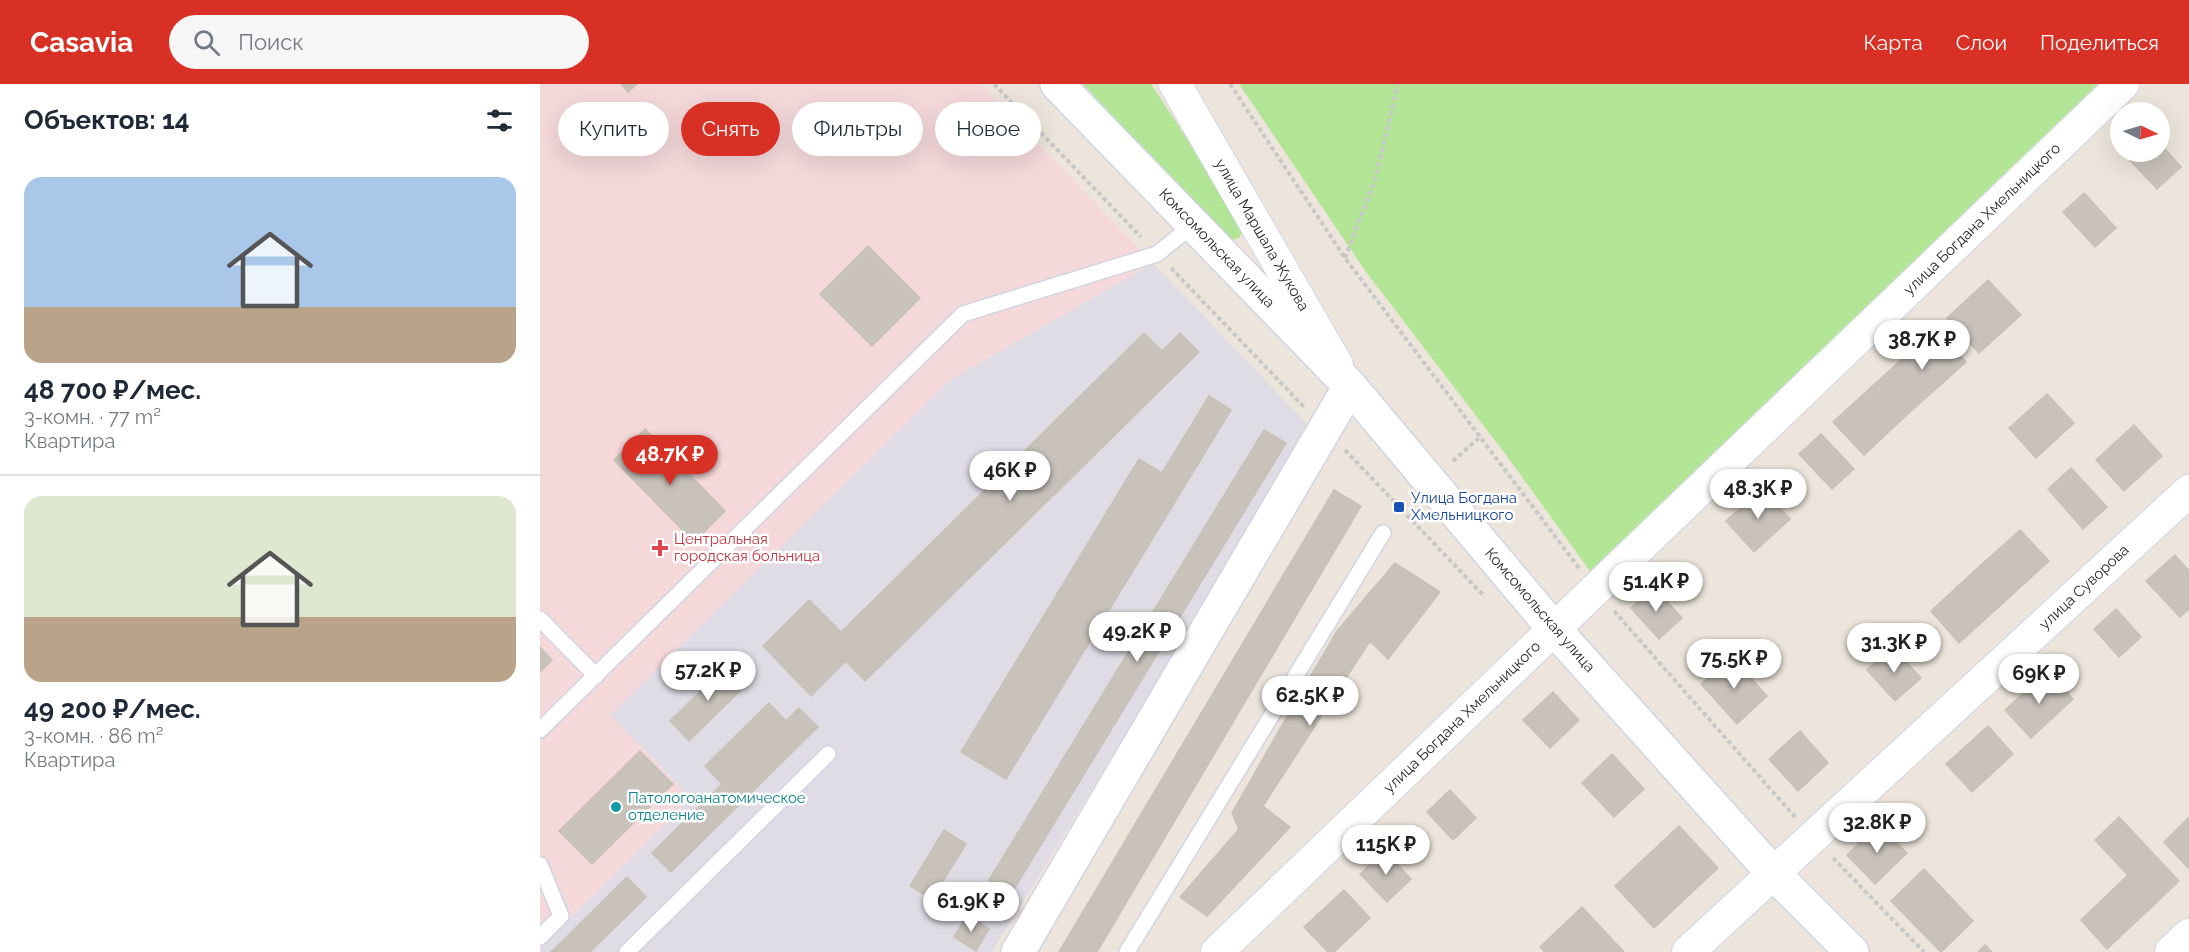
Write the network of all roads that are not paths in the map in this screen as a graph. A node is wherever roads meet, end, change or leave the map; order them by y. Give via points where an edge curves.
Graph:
1 (1057, 84) edge
2 (1175, 84) edge
3 (2123, 84) edge
4 (1194, 224) junction
5 (1350, 386) junction
6 (2189, 491) edge
7 (1383, 533) dead end
8 (540, 619) edge
9 (1554, 629) junction
10 (596, 676) junction
11 (540, 730) edge
12 (828, 754) dead end
13 (540, 865) edge
14 (1773, 873) junction
15 (2189, 935) edge
16 (540, 937) edge
17 (627, 952) edge
18 (1018, 952) edge
19 (1127, 952) edge
20 (1217, 952) edge
21 (1688, 952) edge
22 (1852, 952) edge
23 (2171, 952) edge

1 - 4 street, Комсомольская улица
2 - 5 street, улица Маршала Жукова
3 - 9 street, улица Богдана Хмельницкого
4 - 5 street, Комсомольская улица
4 - 10 lane via 1156,254 963,314
5 - 9 street, Комсомольская улица
5 - 18 street
6 - 14 street, улица Суворова
7 - 19 lane
8 - 10 lane
9 - 14 street, Комсомольская улица
9 - 20 street, улица Богдана Хмельницкого
10 - 11 lane
12 - 17 lane
13 - 16 lane via 561,916
14 - 21 street, улица Суворова
14 - 22 street, Комсомольская улица
15 - 23 street

